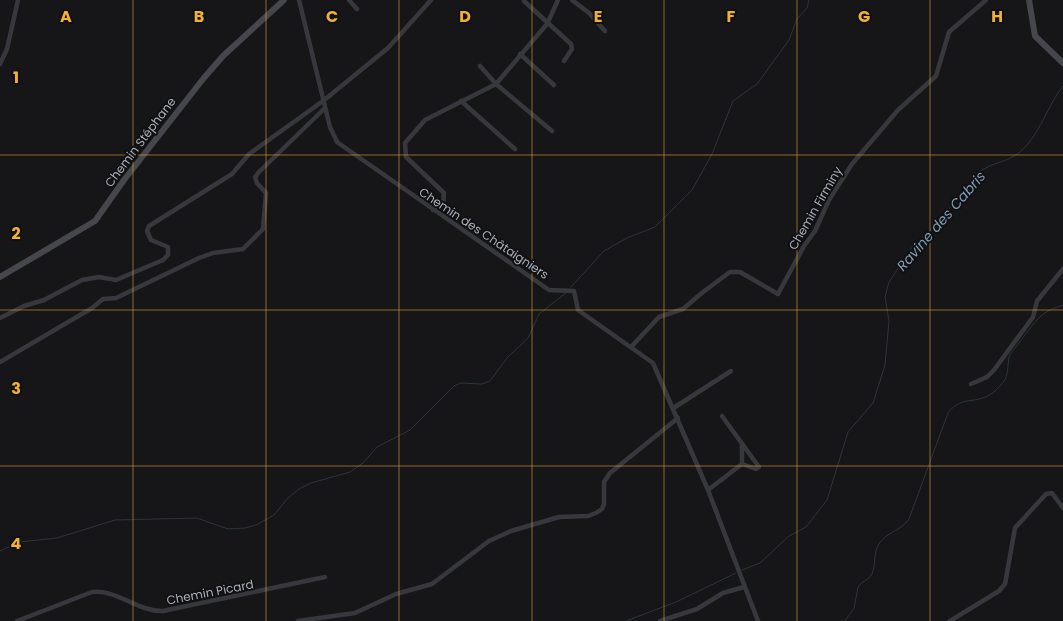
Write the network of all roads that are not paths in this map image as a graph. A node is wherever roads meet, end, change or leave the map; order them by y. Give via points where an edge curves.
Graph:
1 (18, 0) edge
2 (284, 0) edge
3 (299, 0) edge
4 (349, 0) edge
5 (432, 0) edge
6 (558, 0) edge
7 (572, 0) edge
8 (986, 0) edge
9 (1029, 0) edge
10 (524, 1) dead end
11 (357, 9) dead end
12 (547, 24) junction
13 (605, 31) dead end
14 (520, 54) junction
15 (564, 61) dead end
16 (1063, 63) edge
17 (0, 64) edge
18 (480, 66) dead end
19 (496, 84) junction
20 (554, 85) dead end
21 (324, 101) junction
22 (461, 101) junction
23 (325, 108) junction
24 (552, 131) dead end
25 (515, 149) dead end
26 (433, 210) junction
27 (160, 262) junction
28 (1063, 269) edge
29 (166, 272) junction
30 (0, 278) edge
31 (0, 318) edge
32 (631, 347) junction
33 (0, 362) edge
34 (731, 372) dead end
35 (971, 384) dead end
36 (674, 407) junction
37 (722, 416) dead end
38 (678, 418) junction
39 (742, 444) junction
40 (742, 464) junction
41 (708, 490) junction
42 (1063, 508) edge
43 (325, 577) dead end
44 (744, 587) junction
45 (17, 621) edge
46 (298, 621) edge
47 (660, 621) edge
48 (758, 621) edge
49 (950, 621) edge

1 - 17 street via 7,49
2 - 30 main road, Chemin Stéphane via 223,56 203,79 96,221
3 - 21 street, Chemin des Châtaigniers
4 - 11 street
5 - 21 street via 388,48
6 - 12 street
7 - 13 street
8 - 32 street, Chemin Firminy via 949,32 936,76 898,110 852,164 778,294 740,272 730,272 683,310 660,317
9 - 16 main road via 1035,36
10 - 12 street
12 - 14 street
12 - 15 street via 571,44 572,49
14 - 19 street
14 - 20 street
18 - 19 street
19 - 22 street
19 - 24 street
21 - 23 street, Chemin des Châtaigniers
21 - 27 street via 249,154 232,174 149,226 147,231 151,240 168,247 168,255
22 - 25 street
22 - 26 street via 425,120 405,142 406,157 444,193 443,204
23 - 26 street, Chemin des Châtaigniers via 336,142
23 - 29 street via 256,177 266,193 265,220 263,229 251,242 243,250 213,253
26 - 32 street, Chemin des Châtaigniers via 549,290 574,291 578,310
27 - 29 street
27 - 31 street via 116,280 99,277 82,280 50,298
28 - 35 street via 1037,301 1033,317 994,370
29 - 33 street via 116,298 103,299
32 - 36 street, Chemin des Châtaigniers via 653,363
34 - 36 street
36 - 38 street, Chemin des Châtaigniers
37 - 39 street
38 - 41 street, Chemin des Châtaigniers
38 - 46 street via 610,473 604,482 604,504 596,513 559,517 510,531 489,541 432,584 396,594 355,613
39 - 40 street
39 - 40 street via 759,467
40 - 41 street
41 - 44 street, Chemin des Châtaigniers
42 - 49 street via 1052,493 1041,499 1015,528 1005,584
43 - 45 street, Chemin Picard via 163,611 146,609 103,592 92,592
44 - 47 street via 724,593 697,609
44 - 48 street, Chemin des Châtaigniers

